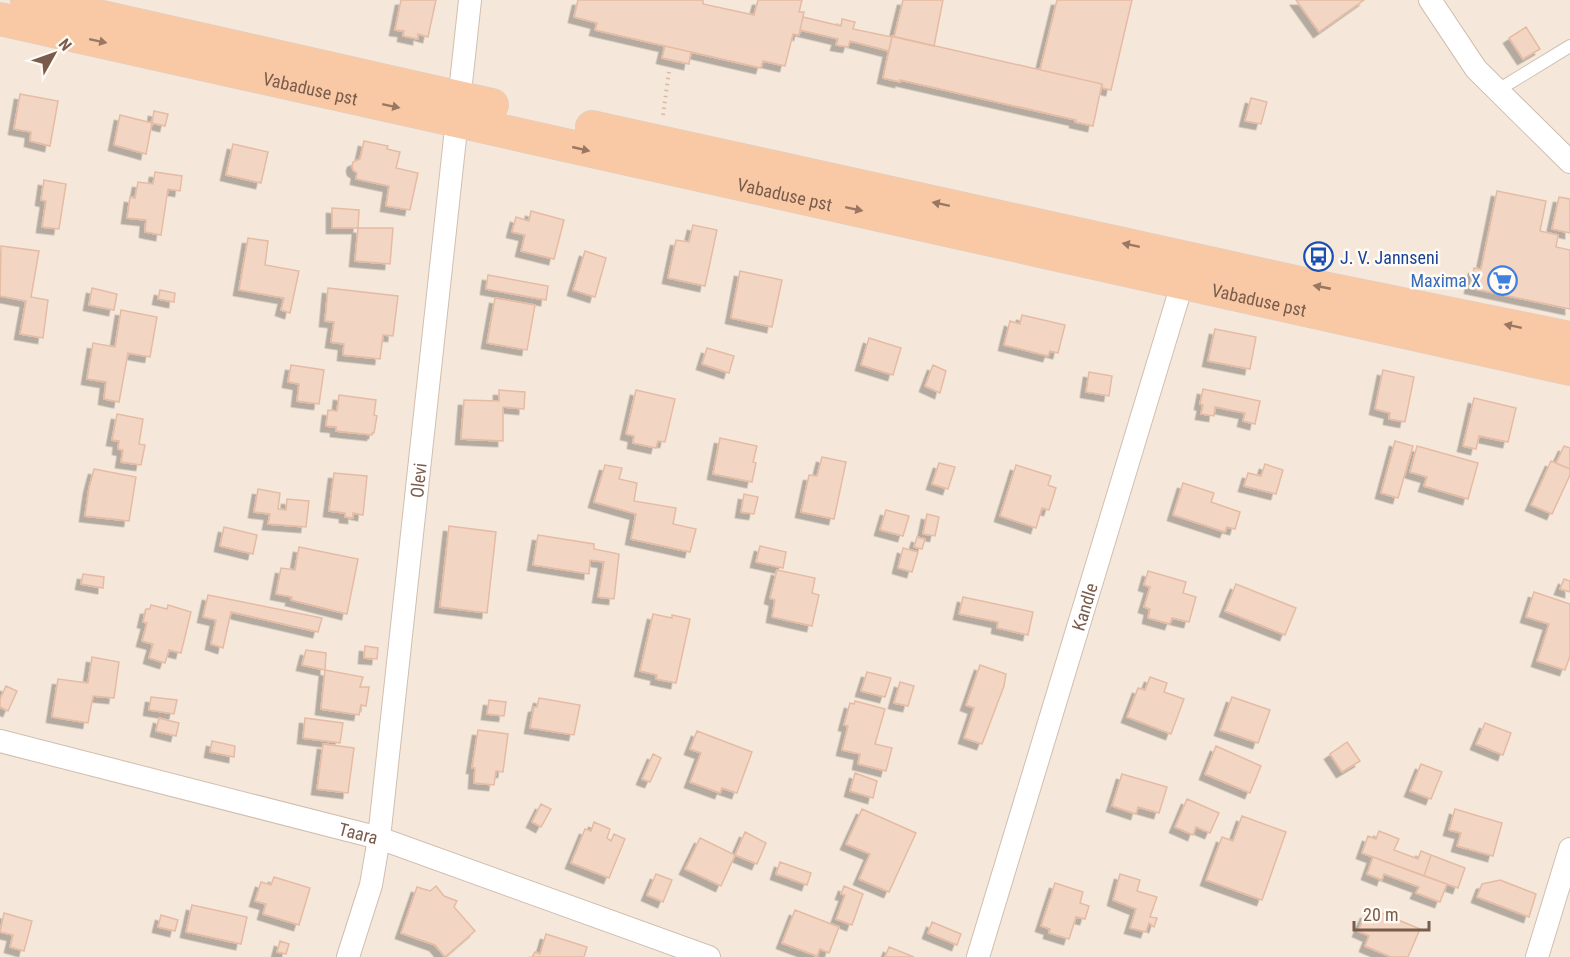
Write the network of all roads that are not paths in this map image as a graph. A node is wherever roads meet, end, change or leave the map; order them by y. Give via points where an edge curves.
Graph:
1 (27, 0) edge
2 (470, 0) edge
3 (1430, 0) edge
4 (0, 19) edge
5 (1570, 46) edge
6 (1498, 90) junction
7 (459, 109) junction
8 (1570, 162) edge
9 (1186, 270) junction
10 (1570, 338) edge
11 (1570, 369) edge
12 (0, 741) edge
13 (380, 838) junction
14 (1570, 849) edge
15 (348, 957) edge
16 (708, 957) edge
17 (978, 957) edge
18 (1537, 957) edge

1 - 7 highway, Vabaduse pst
2 - 7 street, Olevi
3 - 6 street via 1476,69
4 -> 7 highway, Vabaduse pst
5 - 6 lane
6 - 8 street
7 - 9 highway, Vabaduse pst via 670,145
7 - 13 street, Olevi
10 -> 9 highway, Vabaduse pst via 1309,285
9 - 11 highway, Vabaduse pst
9 - 17 street, Kandle
12 - 13 street, Taara
13 - 15 street, Olevi via 371,885
13 - 16 street, Taara
14 - 18 street

